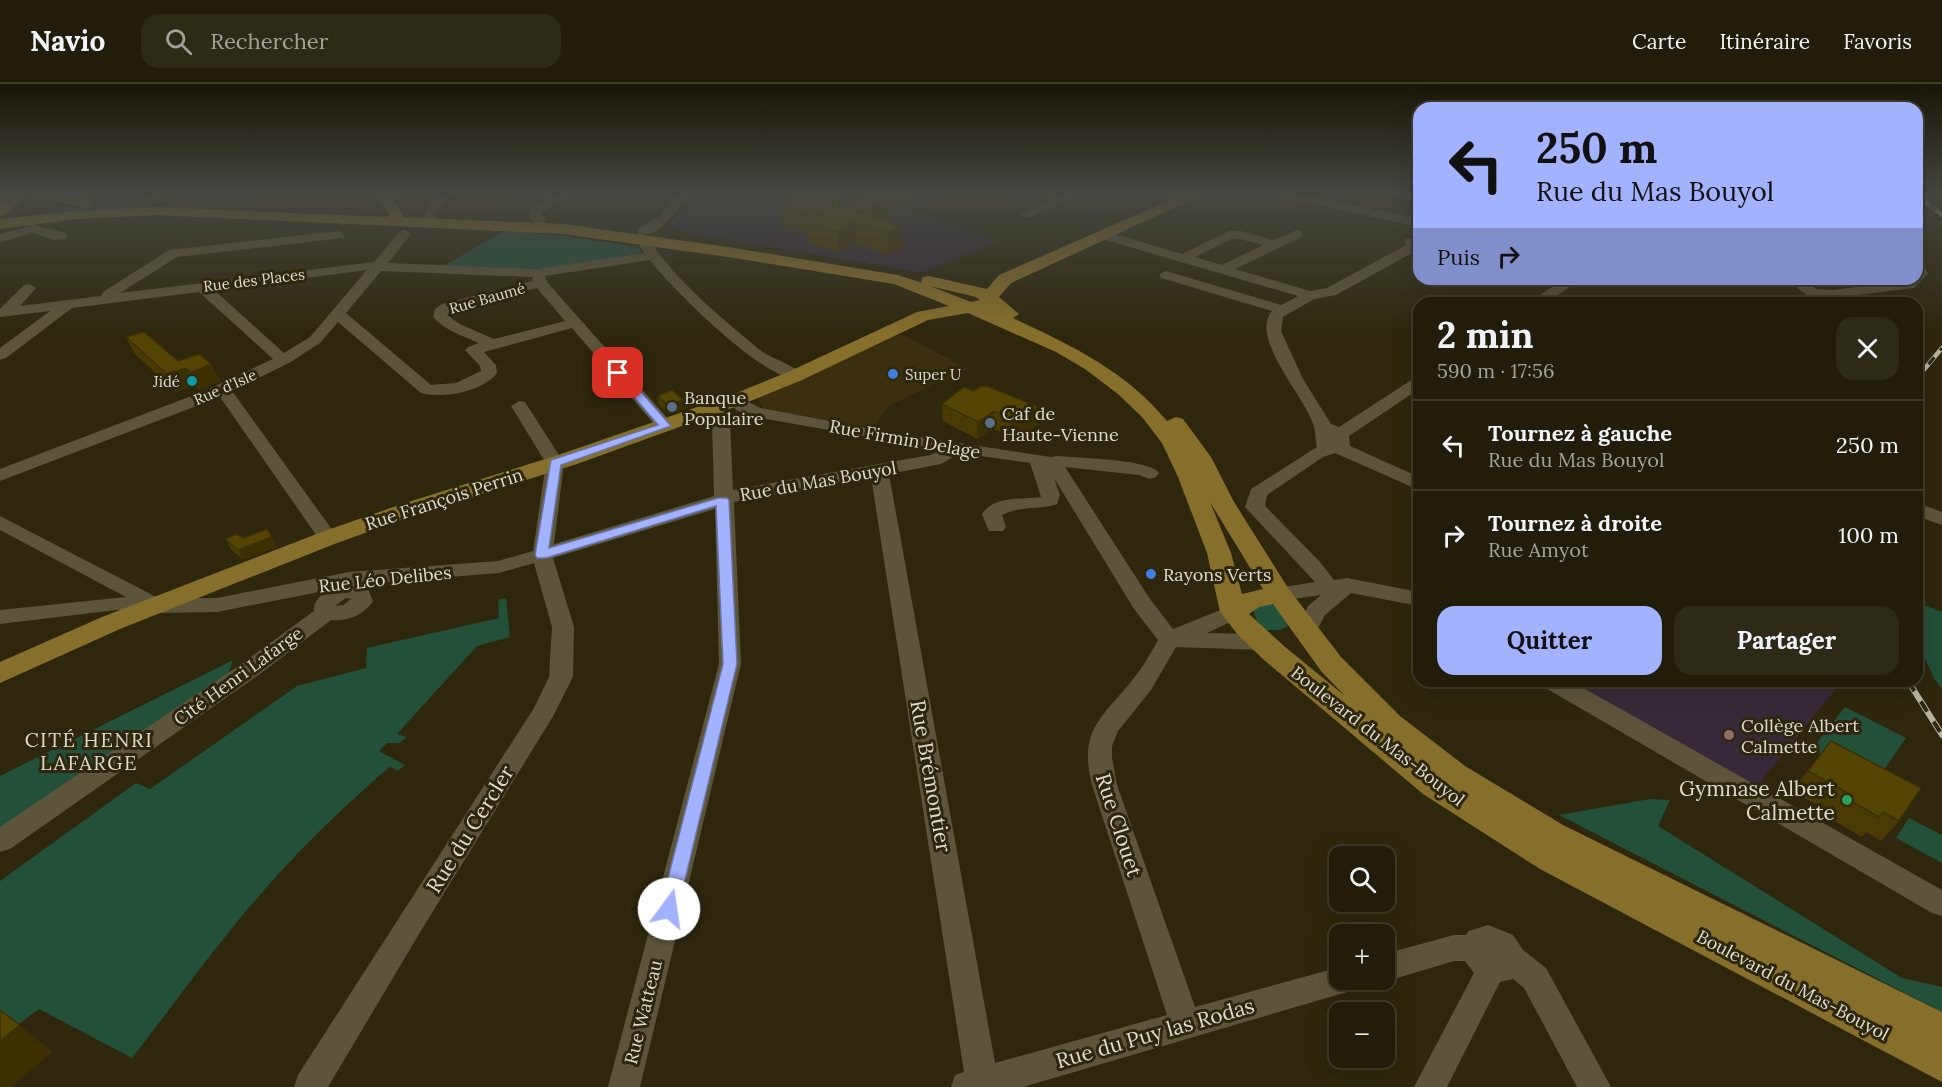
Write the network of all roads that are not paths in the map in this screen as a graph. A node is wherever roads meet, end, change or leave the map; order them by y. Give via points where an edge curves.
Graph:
1 (662, 239) edge
2 (297, 240) edge
3 (400, 240) edge
4 (644, 240) edge
5 (666, 240) edge
6 (667, 240) edge
7 (1094, 240) edge
8 (1122, 240) edge
9 (1220, 240) edge
10 (1259, 240) edge
11 (1284, 240) edge
12 (1275, 244) junction
13 (1413, 247) edge
14 (652, 256) junction
15 (1186, 257) junction
16 (377, 266) junction
17 (1224, 269) junction
18 (1166, 274) dead end
19 (539, 278) junction
20 (1566, 285) edge
21 (1802, 285) edge
22 (1909, 285) edge
23 (202, 287) junction
24 (29, 288) dead end
25 (981, 293) junction
26 (1813, 293) junction
27 (1310, 295) junction
28 (1549, 297) edge
29 (1807, 297) edge
30 (102, 298) junction
31 (942, 298) junction
32 (70, 303) junction
33 (1283, 310) junction
34 (2, 313) edge
35 (338, 314) junction
36 (923, 316) junction
37 (575, 323) junction
38 (493, 344) junction
39 (0, 355) edge
40 (283, 360) junction
41 (795, 376) junction
42 (1413, 386) edge
43 (223, 389) junction
44 (736, 400) junction
45 (519, 406) dead end
46 (713, 408) junction
47 (665, 426) junction
48 (1331, 441) junction
49 (955, 448) junction
50 (1045, 461) junction
51 (555, 463) junction
52 (879, 470) junction
53 (1150, 473) dead end
54 (0, 475) edge
55 (1413, 481) edge
56 (722, 500) junction
57 (1923, 511) edge
58 (1942, 519) edge
59 (0, 522) edge
60 (996, 526) dead end
61 (328, 537) junction
62 (542, 555) junction
63 (348, 585) junction
64 (1337, 586) junction
65 (1279, 594) junction
66 (1413, 598) edge
67 (155, 606) junction
68 (1242, 606) junction
69 (0, 617) edge
70 (1302, 633) junction
71 (1169, 639) junction
72 (1262, 642) junction
73 (0, 673) edge
74 (1562, 687) edge
75 (0, 841) edge
76 (1942, 904) edge
77 (1493, 958) junction
78 (1395, 965) edge
79 (1329, 984) edge
80 (1187, 1025) junction
81 (1942, 1032) edge
82 (1942, 1063) edge
83 (975, 1085) edge
84 (310, 1087) edge
85 (624, 1087) edge
86 (1430, 1087) edge
87 (1594, 1087) edge

1 - 14 street
2 - 30 street via 174,254
3 - 16 street, Rue d'Isle
4 - 14 street
5 - 31 main road via 898,280
6 - 25 main road
7 - 25 main road, Rue François Perrin
8 - 15 street
9 - 15 street
10 - 12 street
11 - 12 street
12 - 17 street
13 - 27 street via 1335,290
14 - 19 street, Rue des Places
14 - 41 street via 688,296 749,348
15 - 17 street
16 - 19 street, Rue des Places
16 - 23 street, Rue des Places
16 - 35 street, Rue d'Isle
17 - 27 street
18 - 33 street
19 - 37 street
19 - 38 street, Rue Baumé via 440,312 440,317 455,327
20 - 28 street
21 - 26 street
22 - 26 street
23 - 30 street, Rue des Places
23 - 40 street
24 - 34 street
25 - 31 main road
25 - 31 main road, Rue François Perrin via 946,291
25 - 36 main road, Rue François Perrin
25 - 65 main road, Boulevard du Mas-Bouyol via 1008,314 1103,358 1153,398 1200,457 1222,502
25 - 68 main road via 1000,319 1064,348 1107,376 1149,413 1172,442 1189,477
26 - 29 street
27 - 33 street
30 - 32 street, Rue des Places
31 - 36 main road, Rue François Perrin
32 - 34 street, Rue des Places
32 - 39 street
33 - 48 street via 1276,316 1273,331 1294,379
35 - 38 street via 427,390 450,389 483,378 489,373 488,365 473,350
35 - 40 street, Rue d'Isle via 315,340
36 - 41 main road, Rue François Perrin
37 - 38 street
37 - 47 street
40 - 43 street, Rue d'Isle
41 - 44 main road, Rue François Perrin
42 - 48 street
43 - 54 street, Rue d'Isle
43 - 61 street
44 - 46 main road, Rue François Perrin
44 - 49 street, Rue Firmin Delage via 755,412
45 - 51 street
46 - 47 main road, Rue François Perrin
46 - 56 street, Rue Watteau via 721,421
47 - 51 main road, Rue François Perrin
48 - 55 street
48 - 64 street via 1258,493 1255,507 1269,525
49 - 50 street, Rue Firmin Delage
49 - 52 street, Rue du Mas Bouyol via 943,458
50 - 53 street, Rue Firmin Delage
50 - 60 street via 1038,465 1050,500 998,508 992,514
50 - 71 street via 1064,478 1142,604
51 - 61 main road, Rue François Perrin
51 - 62 street
52 - 56 street, Rue du Mas Bouyol
52 - 83 street, Rue Brémontier
56 - 62 street, Rue du Mas Bouyol
56 - 85 street, Rue Watteau via 730,664
57 - 58 street
59 - 67 street
61 - 67 main road, Rue François Perrin
62 - 63 street, Rue Léo Delibes via 499,567
62 - 84 street, Rue du Cercler via 563,627 561,676 544,712
63 - 67 street, Rue Léo Delibes via 217,605
63 - 75 street, Cité Henri Lafarge via 326,602 327,612 252,668
64 - 65 street
64 - 66 street
64 - 70 street
65 - 68 main road
65 - 70 main road, Boulevard du Mas-Bouyol
67 - 69 street, Rue Léo Delibes via 116,603
67 - 73 main road, Rue François Perrin
68 - 71 street via 1215,622
68 - 72 main road, Boulevard du Mas-Bouyol
70 - 72 main road
70 - 81 main road, Boulevard du Mas-Bouyol via 1390,724 1454,775 1551,834
71 - 72 street
71 - 80 street, Rue Clouet via 1139,689 1109,722 1100,745 1099,766
72 - 82 main road, Boulevard du Mas-Bouyol via 1434,785 1487,820 1552,859
74 - 76 street
77 - 78 street via 1454,948
77 - 86 street
77 - 87 street via 1535,978
79 - 80 street, Rue du Puy las Rodas
80 - 83 street, Rue du Puy las Rodas

